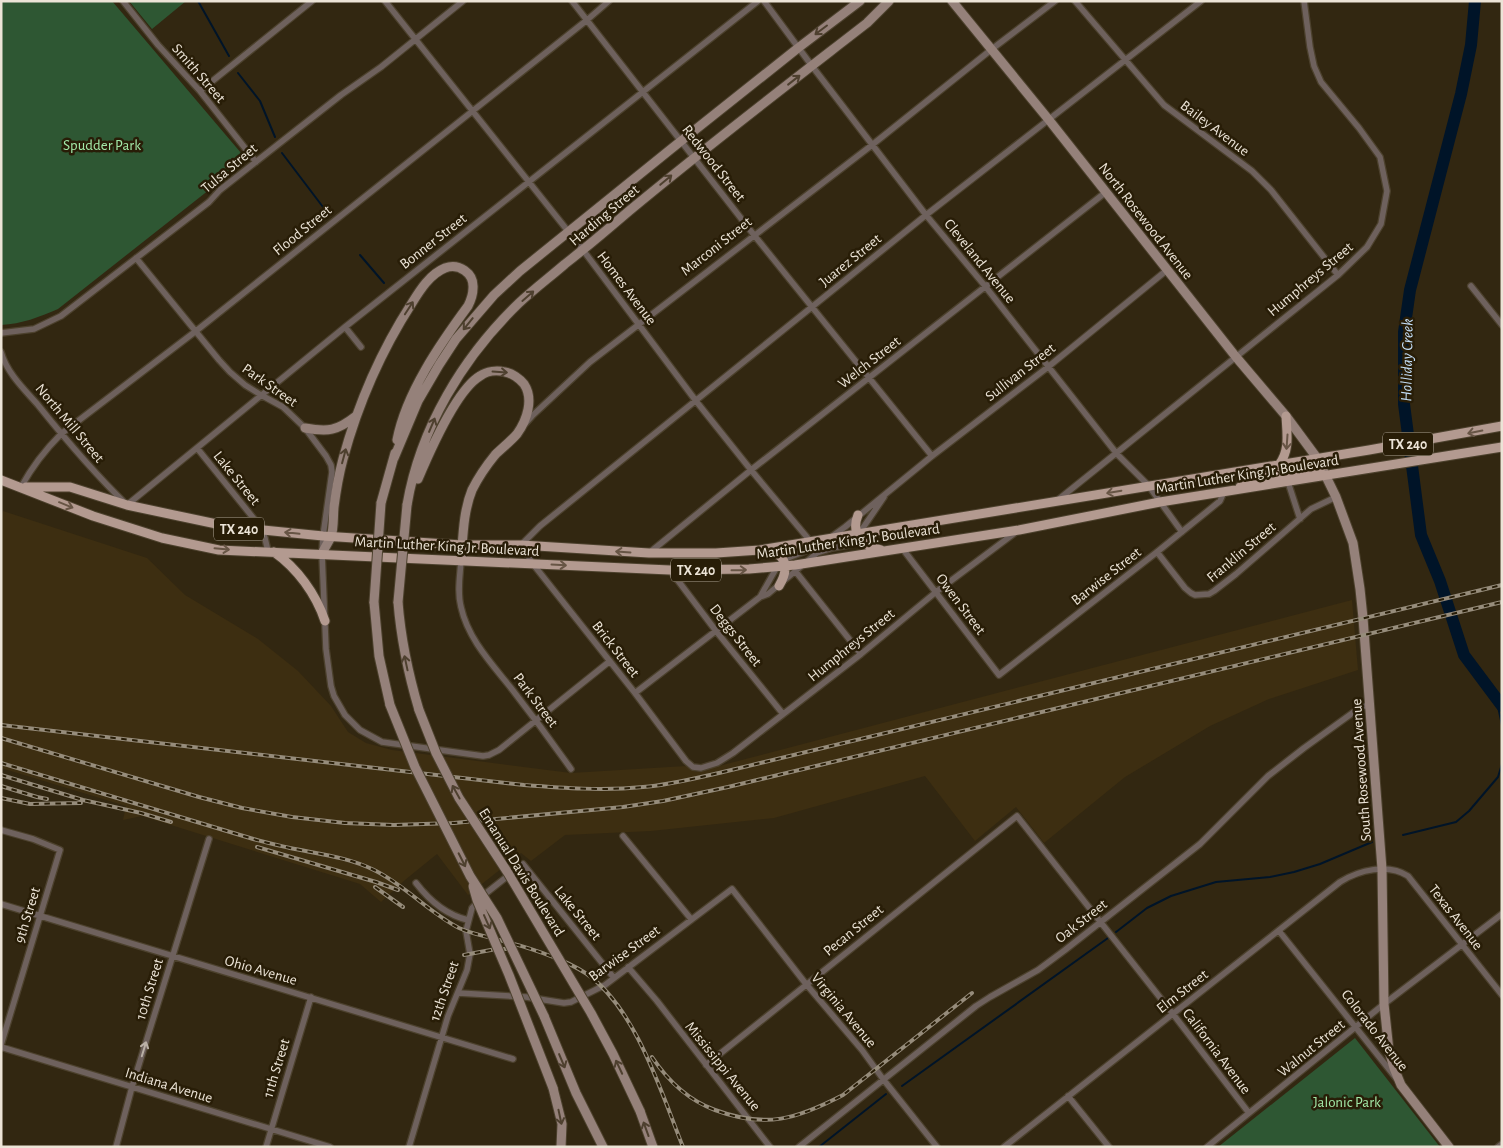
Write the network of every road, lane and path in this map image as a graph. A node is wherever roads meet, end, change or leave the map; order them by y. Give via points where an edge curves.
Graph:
1 (123, 1) edge
2 (312, 1) edge
3 (385, 1) edge
4 (463, 1) edge
5 (572, 1) edge
6 (609, 1) edge
7 (758, 1) edge
8 (764, 1) edge
9 (860, 1) edge
10 (889, 1) edge
11 (952, 1) edge
12 (1055, 1) edge
13 (1075, 1) edge
14 (1201, 1) edge
15 (1304, 1) edge
16 (587, 20) junction
17 (415, 39) junction
18 (798, 48) junction
19 (992, 49) junction
20 (1125, 61) junction
21 (812, 66) junction
22 (200, 91) junction
23 (643, 92) junction
24 (472, 111) junction
25 (1049, 120) junction
26 (681, 140) junction
27 (872, 145) junction
28 (694, 158) junction
29 (256, 162) junction
30 (528, 182) junction
31 (1106, 192) junction
32 (926, 215) junction
33 (569, 232) junction
34 (754, 235) junction
35 (583, 250) junction
36 (136, 258) junction
37 (1167, 270) junction
38 (1338, 274) junction
39 (985, 286) junction
40 (1471, 286) dead end
41 (812, 306) junction
42 (639, 324) junction
43 (1502, 325) edge
44 (345, 327) junction
45 (196, 331) junction
46 (1, 333) edge
47 (361, 347) dead end
48 (1, 352) edge
49 (1236, 357) junction
50 (1048, 367) junction
51 (870, 378) junction
52 (260, 395) junction
53 (696, 401) junction
54 (356, 416) junction
55 (1286, 416) junction
56 (1502, 426) edge
57 (305, 428) junction
58 (517, 433) junction
59 (61, 434) junction
60 (1502, 447) edge
61 (197, 448) junction
62 (1117, 454) junction
63 (932, 456) junction
64 (394, 458) junction
65 (1317, 458) junction
66 (1279, 465) junction
67 (751, 470) junction
68 (1324, 472) junction
69 (1, 480) edge
70 (1288, 482) junction
71 (1148, 485) junction
72 (20, 487) junction
73 (886, 492) junction
74 (1228, 492) junction
75 (1336, 497) junction
76 (1056, 502) junction
77 (1160, 502) junction
78 (407, 505) junction
79 (127, 506) junction
80 (858, 515) junction
81 (1300, 519) junction
82 (263, 530) junction
83 (1019, 530) junction
84 (1182, 532) junction
85 (857, 535) junction
86 (327, 536) junction
87 (829, 539) junction
88 (811, 542) junction
89 (462, 545) junction
90 (521, 545) junction
91 (902, 548) junction
92 (760, 550) junction
93 (271, 551) junction
94 (884, 551) junction
95 (1157, 552) junction
96 (649, 553) junction
97 (322, 554) junction
98 (461, 561) junction
99 (533, 564) junction
100 (781, 564) junction
101 (805, 564) junction
102 (670, 570) junction
103 (796, 572) junction
104 (779, 586) junction
105 (936, 592) junction
106 (760, 597) junction
107 (324, 621) junction
108 (716, 631) junction
109 (860, 654) junction
110 (610, 661) junction
111 (999, 675) joint
112 (635, 693) junction
113 (1370, 704) junction
114 (783, 714) junction
115 (536, 720) junction
116 (693, 767) joint
117 (571, 769) dead end
118 (1017, 816) joint
119 (1, 830) edge
120 (623, 836) dead end
121 (209, 839) dead end
122 (1382, 869) junction
123 (470, 876) junction
124 (416, 883) dead end
125 (732, 889) joint
126 (1, 904) edge
127 (1502, 914) edge
128 (40, 916) junction
129 (691, 919) junction
130 (468, 920) junction
131 (1101, 921) junction
132 (1279, 931) junction
133 (1462, 945) junction
134 (172, 956) junction
135 (628, 967) junction
136 (614, 978) junction
137 (806, 984) junction
138 (458, 993) junction
139 (1502, 995) edge
140 (311, 997) junction
141 (1384, 1004) junction
142 (1173, 1014) junction
143 (1356, 1028) junction
144 (442, 1037) junction
145 (1, 1046) edge
146 (513, 1059) dead end
147 (706, 1064) junction
148 (883, 1079) junction
149 (1401, 1085) junction
150 (132, 1087) junction
151 (1068, 1096) junction
152 (1249, 1113) junction
153 (271, 1129) junction
154 (1502, 1144) edge
155 (116, 1147) edge
156 (266, 1147) edge
157 (330, 1147) edge
158 (409, 1147) edge
159 (561, 1147) edge
160 (603, 1147) edge
161 (653, 1147) edge
162 (770, 1147) edge
163 (798, 1147) edge
164 (937, 1147) edge
165 (1004, 1147) edge
166 (1109, 1147) edge
167 (1207, 1147) edge
168 (1450, 1147) edge
169 (1498, 1147) edge

1 - 22 street, Smith Street
2 - 22 street
3 - 17 street, Homes Avenue
4 - 17 street, Tulsa Street
5 - 16 street, Redwood Street
6 - 16 street, Flood Street
7 - 23 street, Bonner Street
8 - 18 street, Cleveland Avenue
9 -> 18 main road, Harding Street
10 - 21 main road, Harding Street via 867,23
11 - 19 main road, North Rosewood Avenue
12 - 19 street, Marconi Street
13 - 20 street, Bailey Avenue
14 - 20 street, Juarez Street
15 - 38 street, Humphreys Street via 1314,66 1321,82 1380,157 1387,191 1381,224 1367,248
16 - 23 street, Redwood Street
16 - 24 street, Flood Street
17 - 24 street, Homes Avenue
17 - 29 street, Tulsa Street
18 - 21 street, Cleveland Avenue
18 - 26 main road, Harding Street
19 - 25 main road, North Rosewood Avenue
19 - 27 street, Marconi Street
20 - 25 street, Juarez Street
20 - 38 street, Bailey Avenue via 1164,105 1265,184
21 - 27 street, Cleveland Avenue
28 -> 21 main road, Harding Street
22 - 29 street, Smith Street
23 - 26 street, Redwood Street
23 - 30 street, Bonner Street
24 - 30 street, Homes Avenue
24 - 45 street, Flood Street
25 - 31 main road, North Rosewood Avenue
25 - 32 street, Juarez Street
26 - 28 street, Redwood Street
26 - 33 main road, Harding Street
27 - 32 street, Cleveland Avenue
27 - 34 street, Marconi Street
28 - 34 street, Redwood Street
35 -> 28 main road, Harding Street
29 - 36 street, Tulsa Street
30 - 33 street, Homes Avenue
30 - 44 street, Bonner Street
31 - 37 main road, North Rosewood Avenue
31 - 39 street, Welch Street
32 - 39 street, Cleveland Avenue
32 - 41 street, Juarez Street
33 - 35 street, Homes Avenue
33 -> 64 main road, Harding Street via 494,295 456,339 418,401
34 - 41 street, Redwood Street
34 - 42 street, Marconi Street
35 - 42 street, Homes Avenue
78 -> 35 main road, Harding Street via 429,433 468,362 520,303
36 - 45 street, Park Street
36 - 46 street, Tulsa Street via 60,316 34,328
37 - 49 main road, North Rosewood Avenue
37 - 50 street, Sullivan Street
38 - 49 street, Humphreys Street
39 - 50 street, Cleveland Avenue
39 - 51 street, Welch Street
40 - 43 street
41 - 51 street, Redwood Street
41 - 53 street, Juarez Street
42 - 53 street, Homes Avenue
42 - 58 street, Marconi Street via 590,362
44 - 47 street
44 - 52 street, Bonner Street
45 - 52 street, Park Street via 230,372
45 - 59 street, Flood Street
48 - 59 street, North Mill Street via 7,368
49 - 55 main road, North Rosewood Avenue
49 - 62 street, Humphreys Street
50 - 62 street, Cleveland Avenue
50 - 63 street, Sullivan Street
51 - 63 street, Redwood Street
51 - 67 street, Welch Street
52 - 57 street, Park Street via 283,407
52 - 61 street, Bonner Street
53 - 67 street, Homes Avenue
53 - 90 street, Juarez Street via 540,526
54 - 57 main road via 334,430
54 -> 64 main road via 392,334 420,290 441,270 449,267 464,269 473,281 472,298 432,357 410,400 400,426
86 -> 54 main road
55 - 65 main road, North Rosewood Avenue
55 -> 66 main road via 1288,440 1285,456
56 -> 65 main road, Martin Luther King Jr. Boulevard / TX 240
57 - 86 street, Park Street via 331,464
78 -> 58 main road via 444,423 460,397 479,376 500,370 509,372 524,384 529,409
58 - 89 main road, Marconi Street via 495,455 471,492
59 - 72 street, Flood Street via 46,449
59 - 79 street, North Mill Street
60 - 68 main road, Martin Luther King Jr. Boulevard / TX 240 via 1374,468
61 - 79 street, Bonner Street
61 - 82 street, Lake Street
62 - 71 street, Cleveland Avenue
62 - 76 street, Humphreys Street
63 - 73 street, Sullivan Street
64 -> 123 main road, bridge via 381,503 374,602 379,656 390,705 415,766
65 - 66 main road, Martin Luther King Jr. Boulevard / TX 240
65 - 68 main road, South Rosewood Avenue
66 - 71 main road, Martin Luther King Jr. Boulevard / TX 240
67 - 88 street, Homes Avenue
67 - 96 street, Welch Street
68 - 70 main road, Martin Luther King Jr. Boulevard / TX 240
68 - 74 main road via 1254,480
68 - 75 main road, South Rosewood Avenue
69 - 72 main road, Martin Luther King Jr. Boulevard / TX 240
70 - 74 main road, Martin Luther King Jr. Boulevard / TX 240
70 - 81 street
71 -> 76 main road, Martin Luther King Jr. Boulevard / TX 240
71 - 77 street, Cleveland Avenue
72 - 79 main road, Martin Luther King Jr. Boulevard / TX 240 via 70,487
72 -> 93 main road, Martin Luther King Jr. Boulevard / TX 240 via 93,516 162,538 219,550
73 - 80 street, Sullivan Street
73 - 85 street, Sullivan Street
74 - 77 main road, Martin Luther King Jr. Boulevard / TX 240
74 - 84 street, Barwise Street
75 - 81 street, Franklin Street via 1311,509
75 - 113 main road, South Rosewood Avenue via 1353,543 1356,561
76 - 85 main road, Martin Luther King Jr. Boulevard / TX 240
77 - 83 main road, Martin Luther King Jr. Boulevard / TX 240
77 - 84 street, Cleveland Avenue
161 -> 78 main road, Emanual Davis Boulevard, bridge via 640,1111 591,1013 508,872 459,798 418,710 407,667 398,602
79 - 82 main road, Martin Luther King Jr. Boulevard / TX 240 via 245,530
80 - 85 main road
80 - 87 street, Sullivan Street
81 - 95 street, Franklin Street via 1209,594 1194,595 1185,588
86 -> 82 main road, Martin Luther King Jr. Boulevard / TX 240
82 - 93 street, Lake Street
83 - 91 main road, Martin Luther King Jr. Boulevard / TX 240
83 - 105 street, Humphreys Street
84 - 95 street, Barwise Street
85 - 87 main road, Martin Luther King Jr. Boulevard / TX 240
85 - 94 main road via 873,548
85 - 101 street, Sullivan Street via 848,545 817,554
86 - 89 main road, Martin Luther King Jr. Boulevard / TX 240
86 - 97 main road
87 - 88 main road, Martin Luther King Jr. Boulevard / TX 240
87 - 100 street, Sullivan Street
88 - 92 main road, Martin Luther King Jr. Boulevard / TX 240
89 - 90 main road, Martin Luther King Jr. Boulevard / TX 240
89 - 98 main road, Marconi Street
96 -> 90 main road, Martin Luther King Jr. Boulevard / TX 240
90 - 99 street, Brick Street
91 - 94 main road, Martin Luther King Jr. Boulevard / TX 240
91 - 105 street, Owen Street
92 - 96 main road, Martin Luther King Jr. Boulevard / TX 240
92 - 100 main road via 776,553
93 - 97 main road, Martin Luther King Jr. Boulevard / TX 240
93 - 107 main road via 286,560 307,586
94 - 101 main road, Martin Luther King Jr. Boulevard / TX 240
95 - 111 street, Barwise Street
97 - 98 main road, Martin Luther King Jr. Boulevard / TX 240
97 - 107 street
98 - 99 main road, Martin Luther King Jr. Boulevard / TX 240
98 - 115 street, Park Street via 460,605 469,630
99 -> 102 main road, Martin Luther King Jr. Boulevard / TX 240
99 - 110 street, Brick Street
100 - 101 main road, Martin Luther King Jr. Boulevard / TX 240
102 -> 100 main road, Martin Luther King Jr. Boulevard / TX 240 via 749,569
100 - 104 main road via 786,571
100 - 106 street, Sullivan Street
101 - 103 street, Sullivan Street
102 - 108 street, Deggs Street
103 - 104 street, Sullivan Street
103 - 109 street
104 - 106 street, Sullivan Street
105 - 109 street, Humphreys Street
105 - 111 street, Owen Street
106 - 108 street, Sullivan Street
107 - 115 street via 334,696 345,716 360,730 382,742 483,756 494,753
108 - 112 street, Sullivan Street
108 - 114 street, Deggs Street
109 - 114 street, Humphreys Street
110 - 112 street, Brick Street
110 - 115 street
112 - 116 street, Brick Street
113 - 122 main road, South Rosewood Avenue
113 - 131 street, Oak Street via 1358,709 1268,776 1200,844
114 - 116 street, Humphreys Street via 717,763
115 - 117 street, Park Street
118 - 131 street, California Avenue
118 - 137 street, Pecan Street
119 - 128 street, 9th Street via 60,850
120 - 129 street
121 - 134 street, 10th Street
122 - 132 street, Elm Street via 1359,872 1340,882
122 - 133 street, Texas Avenue via 1408,876
122 - 141 main road, South Rosewood Avenue
123 -> 159 main road, bridge via 553,1088 562,1124
123 -> 160 main road, bridge via 497,918
124 - 130 street via 446,911
125 - 129 street, Barwise Street
125 - 137 street, Virginia Avenue
126 - 128 street, Ohio Avenue
127 - 133 street, Walnut Street
128 - 134 street, Ohio Avenue
128 - 145 street, 9th Street
129 - 135 street, Barwise Street
130 - 136 street, Lake Street via 472,908 484,894 523,864
130 - 138 street, 12th Street via 466,931 470,954
131 - 142 street, California Avenue
131 - 148 street, Oak Street via 1038,970 976,1006
132 - 142 street, Elm Street
132 - 143 street, Colorado Avenue
133 - 139 street, Texas Avenue
133 - 141 street, Walnut Street
134 - 140 street, Ohio Avenue
150 -> 134 street, 10th Street
135 - 136 street, Barwise Street
135 - 147 street, Mississippi Avenue
136 - 138 street, Barwise Street via 564,1003
137 - 147 street, Pecan Street
137 - 148 street, Virginia Avenue
138 - 144 street, 12th Street
140 - 144 street, Ohio Avenue
140 - 153 street, 11th Street
141 - 143 street, Walnut Street
141 - 149 main road, South Rosewood Avenue via 1389,1051
142 - 151 street, Elm Street
142 - 152 street, California Avenue
143 - 149 street, Colorado Avenue
143 - 152 street, Walnut Street
144 - 146 street, Ohio Avenue
144 - 158 street, 12th Street
145 - 150 street, Indiana Avenue
147 - 162 street, Mississippi Avenue
148 - 163 street, Oak Street
148 - 164 street, Virginia Avenue
149 - 168 main road, Colorado Avenue
150 - 153 street, Indiana Avenue
150 - 155 street, 10th Street
151 - 165 street, Elm Street
151 - 166 street
152 - 167 street, Walnut Street
153 - 156 street, 11th Street
153 - 157 street, Indiana Avenue
154 - 169 street

